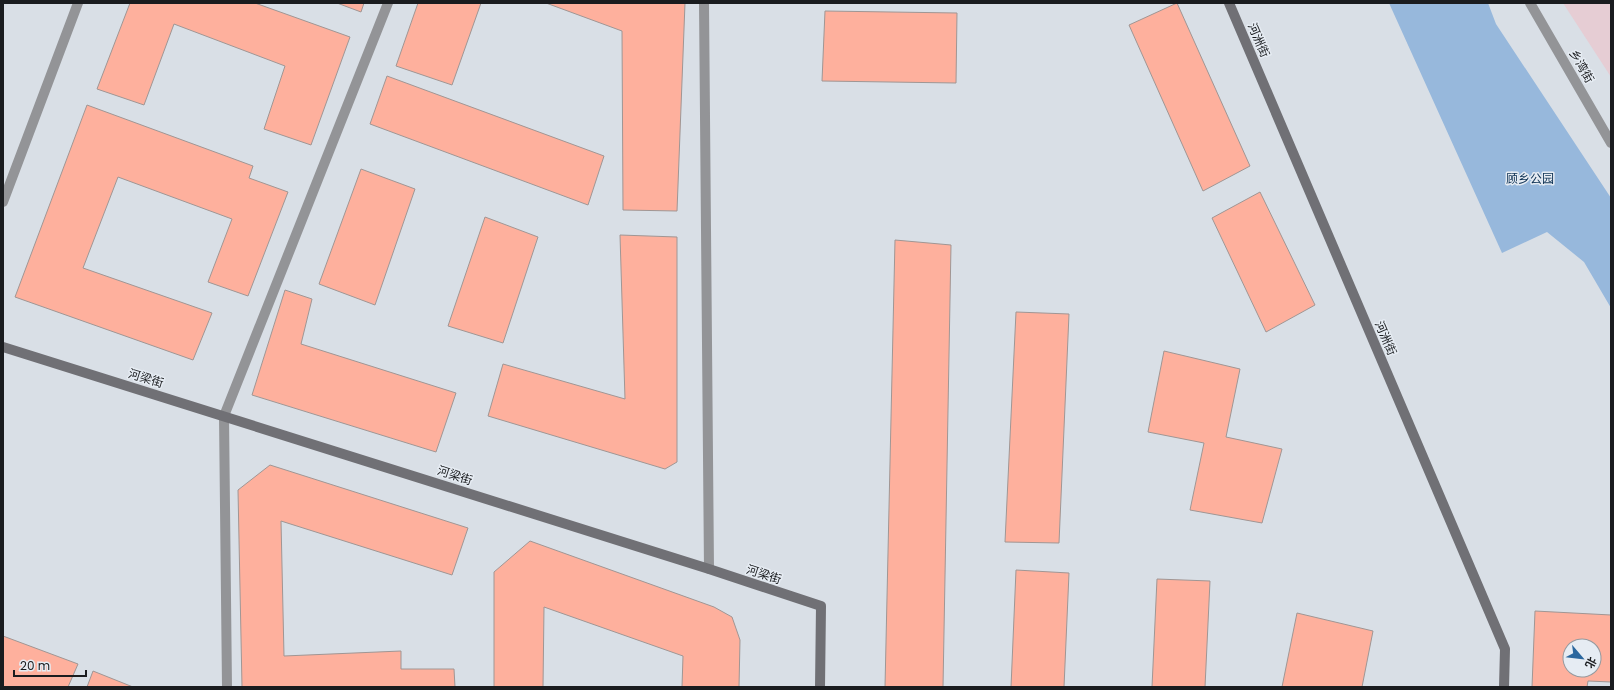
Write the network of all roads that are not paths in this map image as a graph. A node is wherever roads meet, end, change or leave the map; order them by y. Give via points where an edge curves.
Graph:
1 (78, 3) edge
2 (388, 3) edge
3 (704, 3) edge
4 (1229, 3) edge
5 (1530, 3) edge
6 (1611, 142) edge
7 (3, 202) edge
8 (3, 346) edge
9 (224, 416) junction
10 (709, 569) junction
11 (227, 687) edge
12 (820, 687) edge
13 (1504, 687) edge

1 - 7 street
2 - 9 street
3 - 10 street
4 - 13 street, 河洲街 via 1505,649
5 - 6 street, 乡湾街
8 - 9 street, 河梁街
9 - 10 street, 河梁街
9 - 11 street
10 - 12 street, 河梁街 via 821,606

